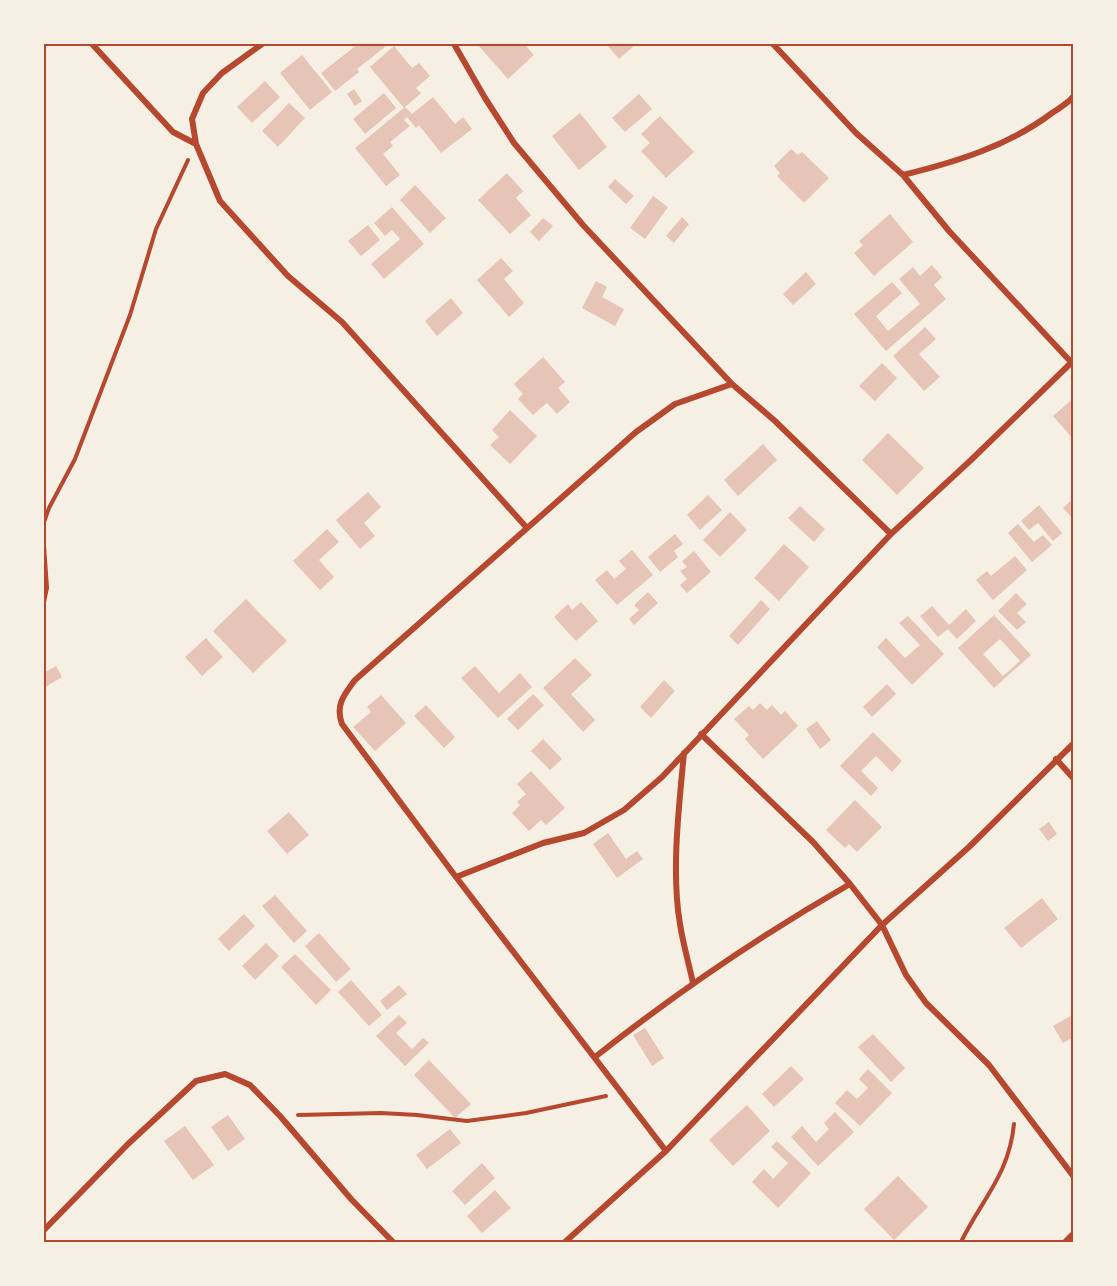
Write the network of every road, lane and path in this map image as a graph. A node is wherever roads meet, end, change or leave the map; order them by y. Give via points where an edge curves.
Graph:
1 (92, 44) edge
2 (262, 44) edge
3 (454, 44) edge
4 (773, 44) edge
5 (1074, 96) edge
6 (196, 144) junction
7 (903, 175) junction
8 (1072, 361) edge
9 (732, 384) junction
10 (527, 528) junction
11 (891, 534) junction
12 (44, 545) edge
13 (44, 602) edge
14 (701, 734) junction
15 (1074, 743) edge
16 (684, 753) junction
17 (1056, 759) junction
18 (1074, 779) edge
19 (456, 877) junction
20 (850, 884) junction
21 (882, 925) junction
22 (693, 983) junction
23 (595, 1057) junction
24 (1009, 1091) junction
25 (621, 1092) junction
26 (280, 1116) junction
27 (666, 1151) junction
28 (1074, 1177) edge
29 (44, 1230) edge
30 (1074, 1233) edge
31 (393, 1242) edge
32 (565, 1242) edge
33 (961, 1242) edge
34 (1065, 1242) edge

1 - 6 street via 173,132
2 - 6 street via 222,73 203,93 192,119
3 - 9 street via 514,143 583,225
4 - 7 street via 856,133
5 - 7 street via 1047,117 998,145
6 - 10 street via 220,201 288,276 342,322
6 - 12 path via 156,229 126,325 79,450 49,508 44,522
7 - 8 street
8 - 11 street
9 - 10 street via 675,404 636,432
9 - 11 street
10 - 19 street via 355,680 338,713 342,724
11 - 14 street
12 - 13 path
14 - 16 street
14 - 20 street via 813,842
15 - 17 street
16 - 19 street via 624,810 584,833 543,843
16 - 22 street via 677,867 680,923
17 - 18 street
17 - 21 street via 969,847
19 - 23 street
20 - 21 street
20 - 22 street
21 - 24 street via 906,975 926,1004 989,1065
21 - 27 street
22 - 23 street
23 - 25 street
24 - 28 street
24 - 33 path via 1015,1115 1008,1160
25 - 26 path via 526,1113 467,1121 381,1113
25 - 27 street
26 - 29 street via 250,1085 225,1074 196,1081
26 - 31 street
27 - 32 street
30 - 34 street

